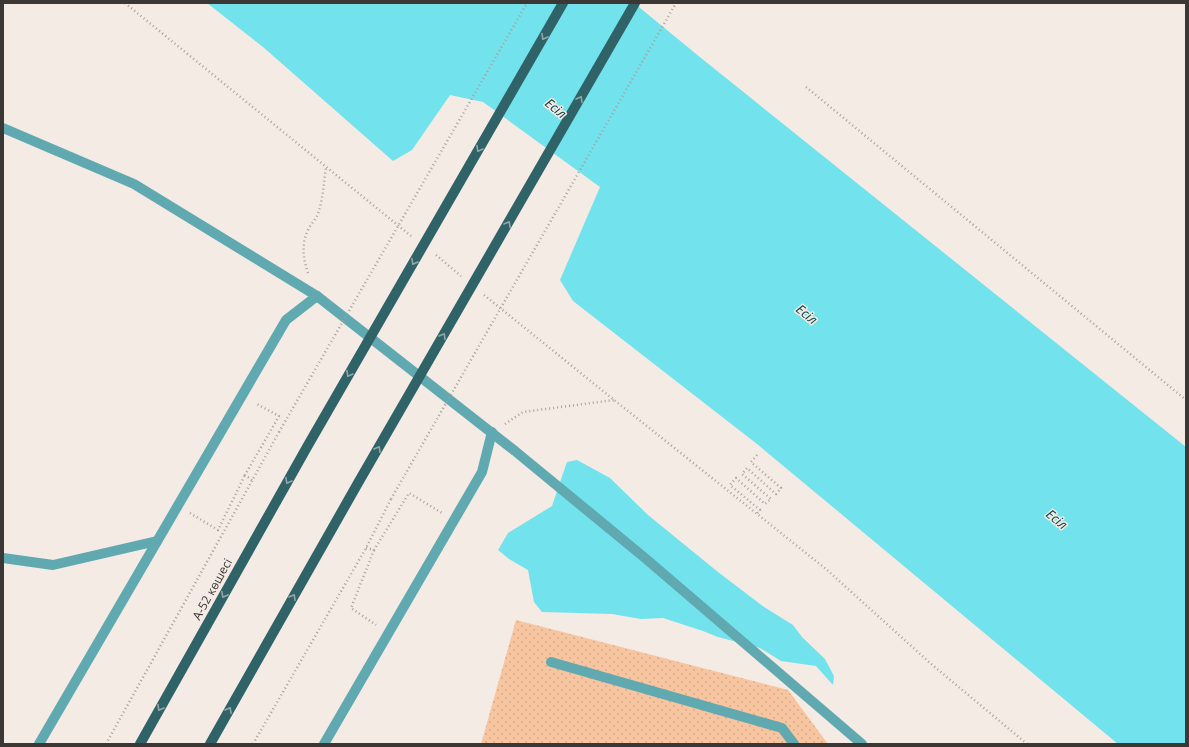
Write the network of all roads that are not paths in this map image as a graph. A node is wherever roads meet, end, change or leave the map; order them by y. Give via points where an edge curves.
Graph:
1 (563, 3) edge
2 (635, 3) edge
3 (3, 128) edge
4 (317, 296) junction
5 (492, 432) junction
6 (158, 541) junction
7 (3, 558) edge
8 (551, 662) dead end
9 (39, 744) edge
10 (140, 744) edge
11 (210, 744) edge
12 (324, 744) edge
13 (794, 744) edge
14 (862, 744) edge

1 -> 10 main road, А-52 көшесі via 307,447
11 -> 2 main road
3 - 4 street via 134,184
4 - 5 street
4 - 6 street via 286,320
5 - 12 street via 482,472
5 - 14 street via 645,558
6 - 7 street via 53,565
6 - 9 street
8 - 13 street via 782,728

